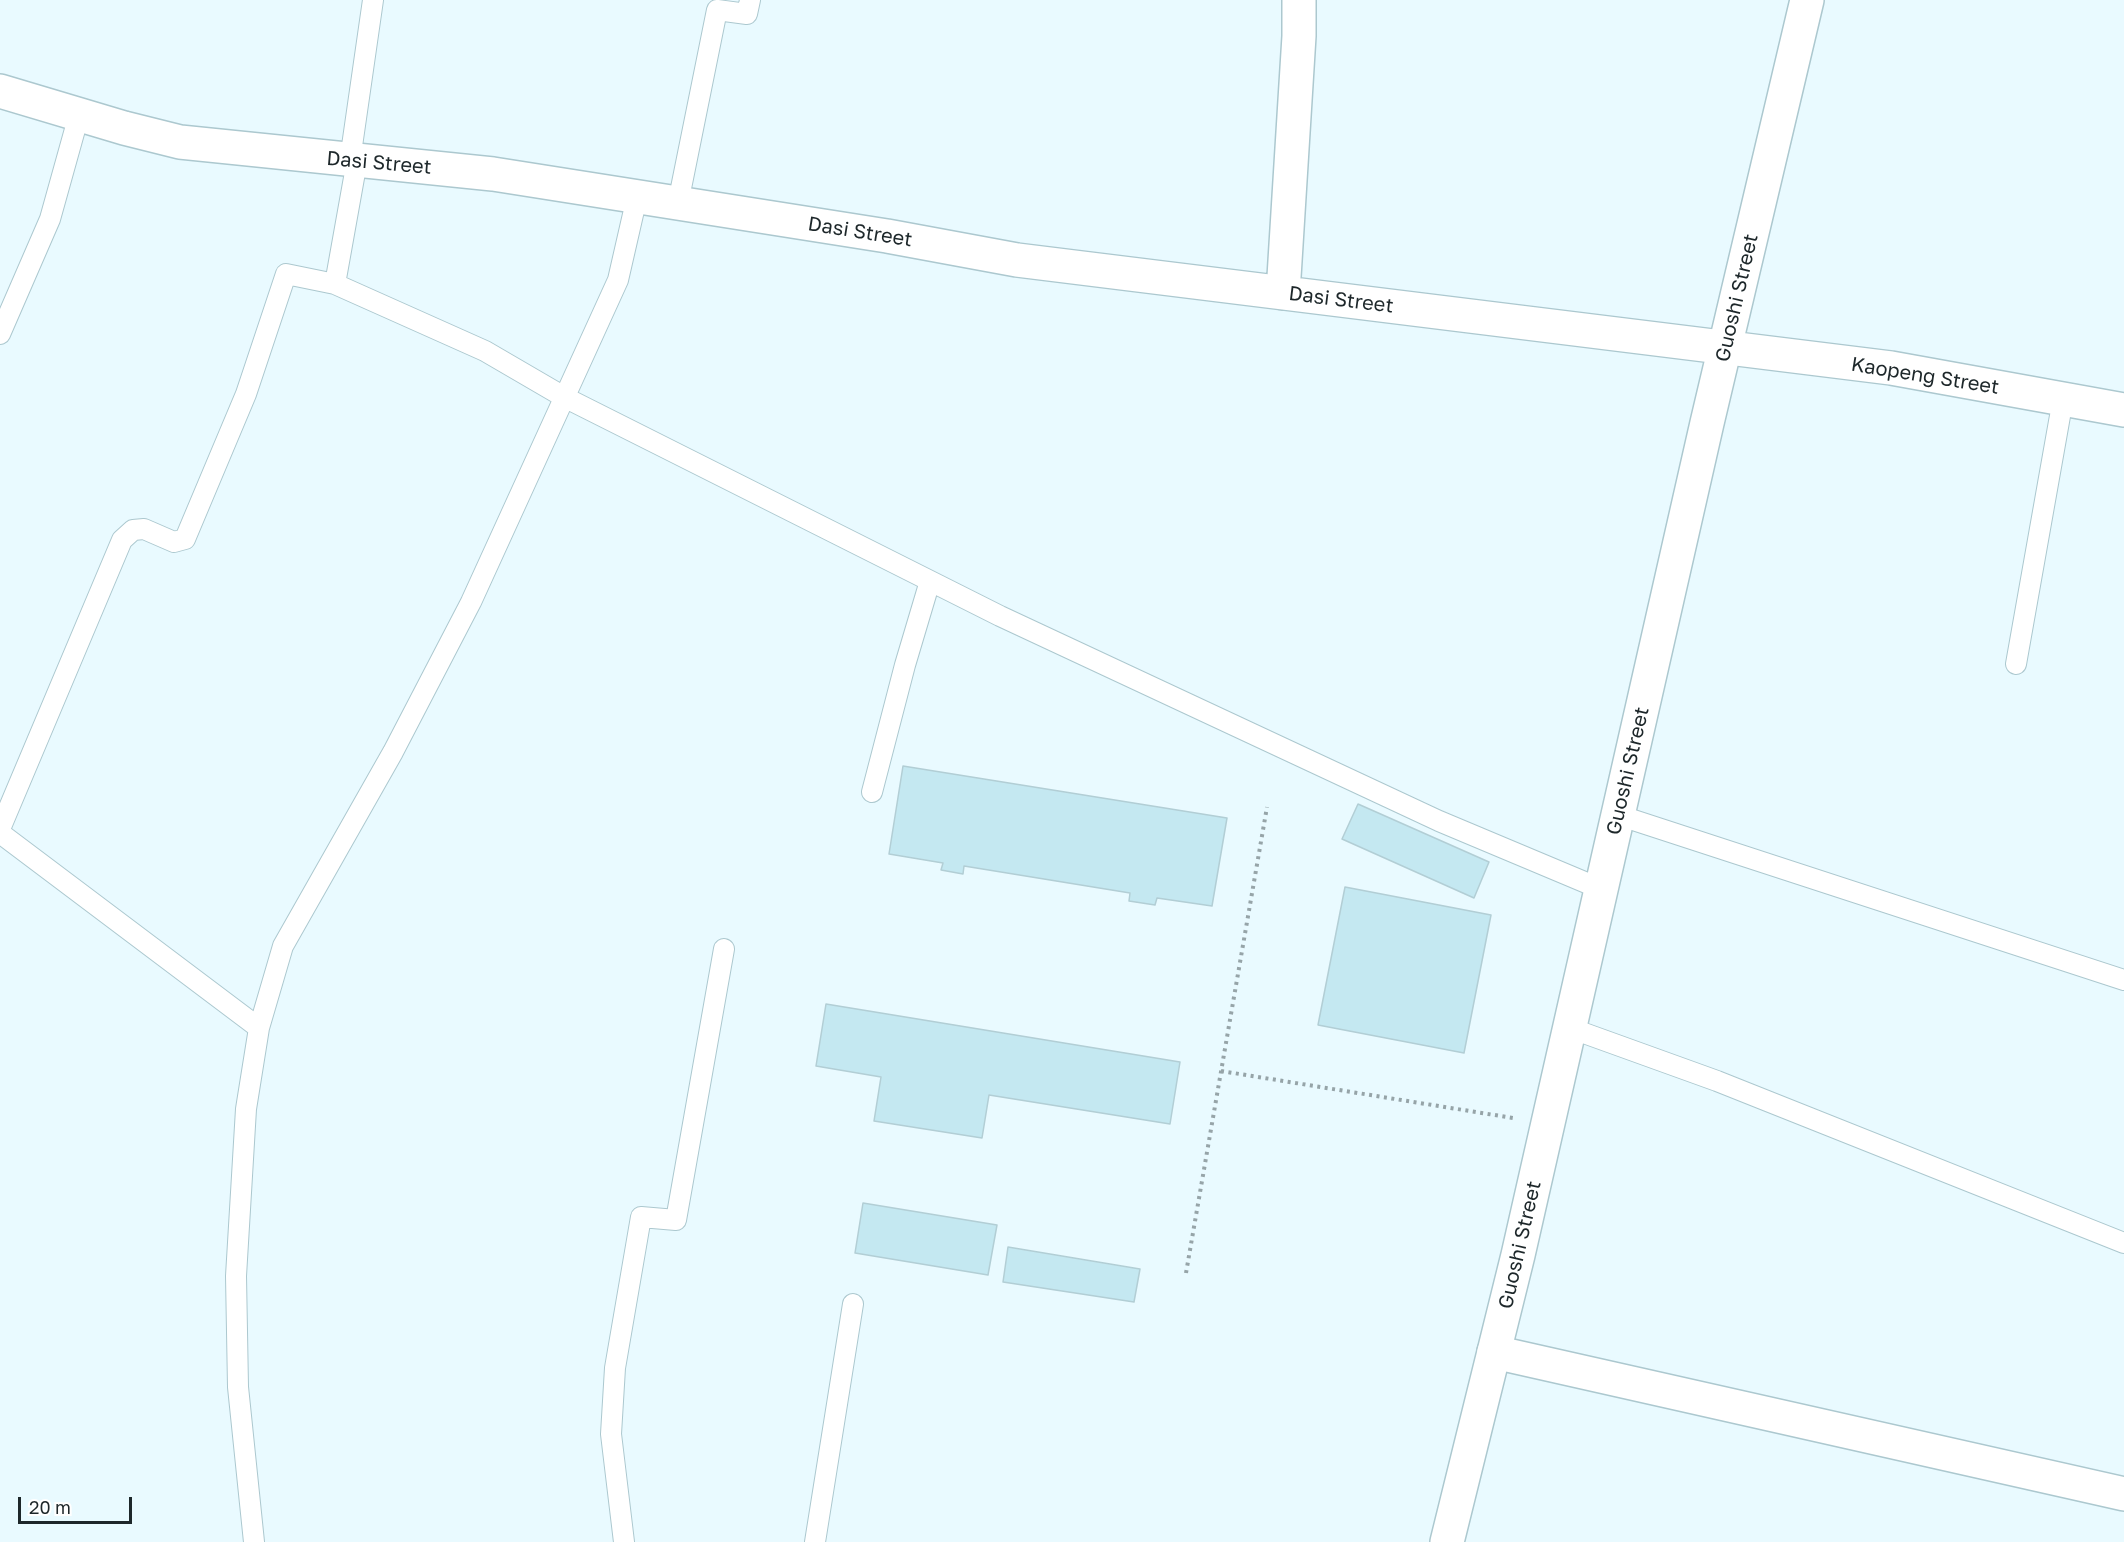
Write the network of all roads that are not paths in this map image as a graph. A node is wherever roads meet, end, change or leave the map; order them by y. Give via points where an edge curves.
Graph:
1 (750, 0) edge
2 (1299, 0) edge
3 (1807, 0) edge
4 (372, 1) edge
5 (0, 91) edge
6 (80, 115) junction
7 (353, 160) junction
8 (637, 196) junction
9 (678, 203) junction
10 (335, 284) junction
11 (1283, 293) junction
12 (0, 334) edge
13 (1725, 348) junction
14 (564, 397) junction
15 (2063, 399) junction
16 (2124, 410) edge
17 (930, 580) junction
18 (2016, 664) dead end
19 (872, 792) dead end
20 (1618, 816) junction
21 (0, 831) edge
22 (1601, 889) junction
23 (724, 949) dead end
24 (2124, 980) edge
25 (259, 1028) junction
26 (1570, 1028) junction
27 (2124, 1243) edge
28 (853, 1304) dead end
29 (1494, 1352) junction
30 (2124, 1494) edge
31 (254, 1542) edge
32 (624, 1542) edge
33 (815, 1542) edge
34 (1447, 1542) edge

1 - 9 lane via 747,14 717,10
2 - 11 street
3 - 13 street, Guoshi Street
4 - 7 lane
5 - 6 street, Dasi Street
6 - 7 street, Dasi Street via 180,142
6 - 12 lane via 50,219
7 - 8 street, Dasi Street via 493,174
7 - 10 lane
8 - 9 street, Dasi Street
8 - 14 lane via 618,280
9 - 11 street, Dasi Street via 1017,260
10 - 14 lane via 485,351
10 - 21 lane via 286,274 246,394 184,539 174,542 144,529 133,530 122,540
11 - 13 street, Dasi Street
13 - 15 street, Kaopeng Street via 1891,368
13 - 20 street, Guoshi Street
14 - 17 lane
14 - 25 lane via 471,602 393,752 282,946
15 - 16 street, Kaopeng Street
15 - 18 lane
17 - 19 lane
17 - 22 lane via 1429,816
20 - 22 street, Guoshi Street
20 - 24 lane
21 - 25 lane
22 - 26 street, Guoshi Street
23 - 32 lane via 676,1220 641,1216 615,1368 611,1434
25 - 31 lane via 246,1108 236,1276 238,1387
26 - 27 lane via 1717,1081
26 - 29 street, Guoshi Street
28 - 33 lane
29 - 30 street
29 - 34 street, Guoshi Street

